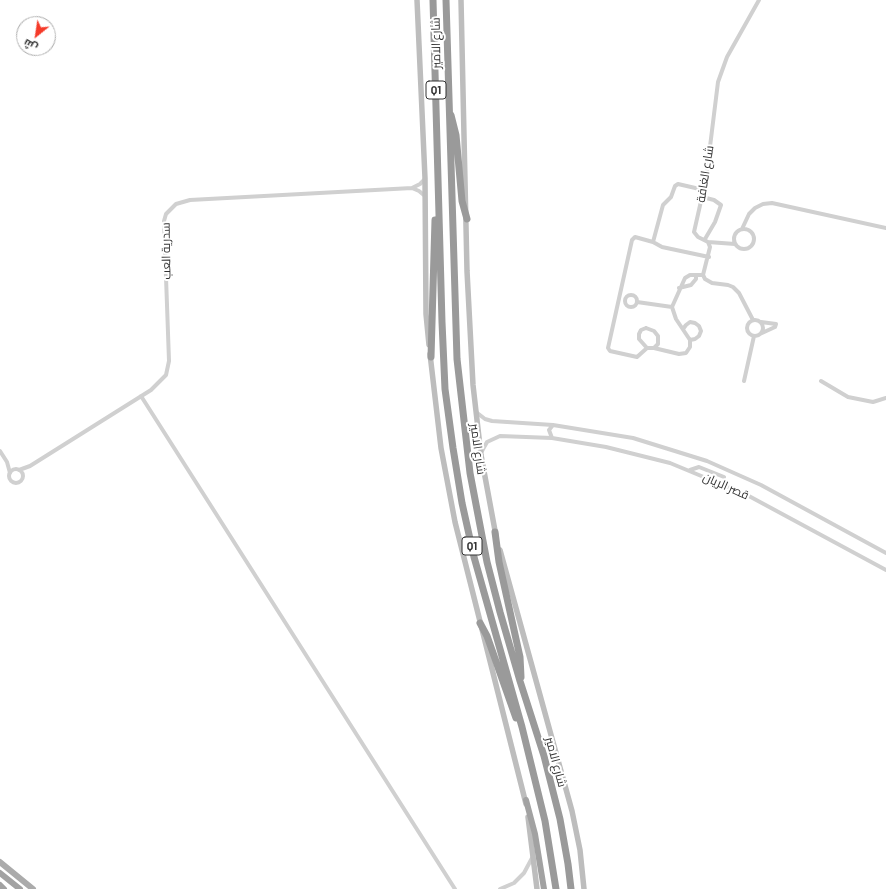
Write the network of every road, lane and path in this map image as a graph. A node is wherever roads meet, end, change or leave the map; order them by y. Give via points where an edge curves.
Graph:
1 (417, 0) edge
2 (433, 0) edge
3 (446, 0) edge
4 (461, 0) edge
5 (759, 0) edge
6 (447, 98) junction
7 (425, 178) junction
8 (412, 188) junction
9 (704, 190) junction
10 (439, 194) junction
11 (425, 196) junction
12 (702, 197) junction
13 (467, 219) junction
14 (886, 228) edge
15 (742, 229) junction
16 (707, 240) junction
17 (653, 242) junction
18 (735, 244) junction
19 (709, 257) junction
20 (696, 275) junction
21 (703, 275) junction
22 (679, 288) junction
23 (637, 302) dead end
24 (672, 307) junction
25 (753, 320) junction
26 (760, 322) junction
27 (683, 329) junction
28 (762, 333) junction
29 (754, 336) junction
30 (690, 340) junction
31 (647, 348) junction
32 (654, 348) junction
33 (431, 357) junction
34 (744, 381) dead end
35 (821, 381) dead end
36 (141, 396) junction
37 (886, 398) edge
38 (475, 410) junction
39 (553, 425) junction
40 (552, 438) junction
41 (0, 451) edge
42 (481, 455) junction
43 (7, 462) junction
44 (30, 466) junction
45 (726, 469) junction
46 (17, 470) junction
47 (690, 470) junction
48 (10, 473) junction
49 (23, 476) junction
50 (724, 477) junction
51 (722, 484) junction
52 (495, 532) junction
53 (886, 553) edge
54 (886, 570) edge
55 (480, 623) junction
56 (520, 681) junction
57 (522, 727) junction
58 (526, 800) junction
59 (533, 854) junction
60 (0, 862) edge
61 (0, 873) edge
62 (0, 885) edge
63 (4, 889) edge
64 (20, 889) edge
65 (33, 889) edge
66 (455, 889) edge
67 (500, 889) edge
68 (538, 889) edge
69 (544, 889) edge
70 (556, 889) edge
71 (571, 889) edge
72 (584, 889) edge

1 - 7 main road, شارع الامير
2 - 10 highway, شارع الامير / Q1
3 - 6 highway, شارع الامير / Q1
4 - 13 main road, شارع الامير
5 - 9 street, شارع الغافة via 727,57 718,82
6 - 13 highway via 456,136 462,201
6 - 56 highway, شارع الامير / Q1 via 457,359 464,432 487,562
7 - 8 street
7 - 11 main road, شارع الامير
8 - 11 street
8 - 36 street, سدرية العب via 190,200 176,204 166,214 164,221 169,368 162,381
9 - 12 street, شارع الغافة
9 - 17 street via 678,184 674,186 671,197 663,205
10 - 33 highway via 435,224
10 - 57 highway, شارع الامير / Q1 via 445,389 453,448 474,557
11 - 33 main road, شارع الامير via 426,314
12 - 16 street, شارع الغافة via 694,232 698,237
12 - 16 street via 721,205
13 - 38 main road, شارع الامير via 467,271
14 - 15 street via 772,204 759,206 752,211
15 - 18 street via 734,236
15 - 18 street via 752,233 753,241 745,248
16 - 18 street
16 - 19 street via 710,247
17 - 19 street via 662,247
17 - 31 street via 635,237 632,240 608,348 610,351 637,357
19 - 21 street
20 - 21 street
20 - 22 street via 688,276
20 - 22 street via 690,285
21 - 25 street via 712,284 733,287 739,293
22 - 24 street
23 - 24 street
24 - 27 street
25 - 26 street
25 - 29 street via 747,329 749,334
26 - 28 street via 763,326
26 - 28 street via 776,324
27 - 30 street
27 - 30 street via 690,322 699,326 699,336
28 - 29 street
29 - 34 street
30 - 32 street via 690,347 686,353 679,354
31 - 32 street
31 - 32 street via 641,343 638,334 646,328 658,336 658,344
33 - 55 main road, شارع الامير via 441,448 458,536
35 - 37 street via 848,397 873,402
36 - 44 street, سدرية العب
36 - 66 street
38 - 39 street, قصر الريان via 492,421
38 - 42 main road, شارع الامير
39 - 40 street via 549,433
39 - 45 street, قصر الريان via 633,438
40 - 42 street, قصر الريان via 500,436 482,447
40 - 47 street, قصر الريان via 613,449
41 - 43 street
42 - 52 main road, شارع الامير
43 - 46 street
43 - 48 street
44 - 46 street, سدرية العب
44 - 49 street, سدرية العب
45 - 50 street
45 - 53 street, قصر الريان via 761,485
46 - 48 street
46 - 49 street
47 - 50 street via 699,467
47 - 51 street, قصر الريان
48 - 49 street via 10,479 15,482 21,481
50 - 51 street
51 - 54 street, قصر الريان
52 - 56 highway via 520,657
52 - 72 main road, شارع الامير via 572,811
55 - 57 highway via 487,636 513,712
55 - 58 main road, شارع الامير
56 - 71 highway, شارع الامير / Q1 via 544,756 560,819
57 - 70 highway, شارع الامير / Q1 via 544,821
58 - 59 main road, شارع الامير
58 - 69 highway via 535,834
59 - 67 street via 524,873 514,883
59 - 68 main road, شارع الامير
60 - 65 main road
61 - 64 highway
62 - 63 highway

